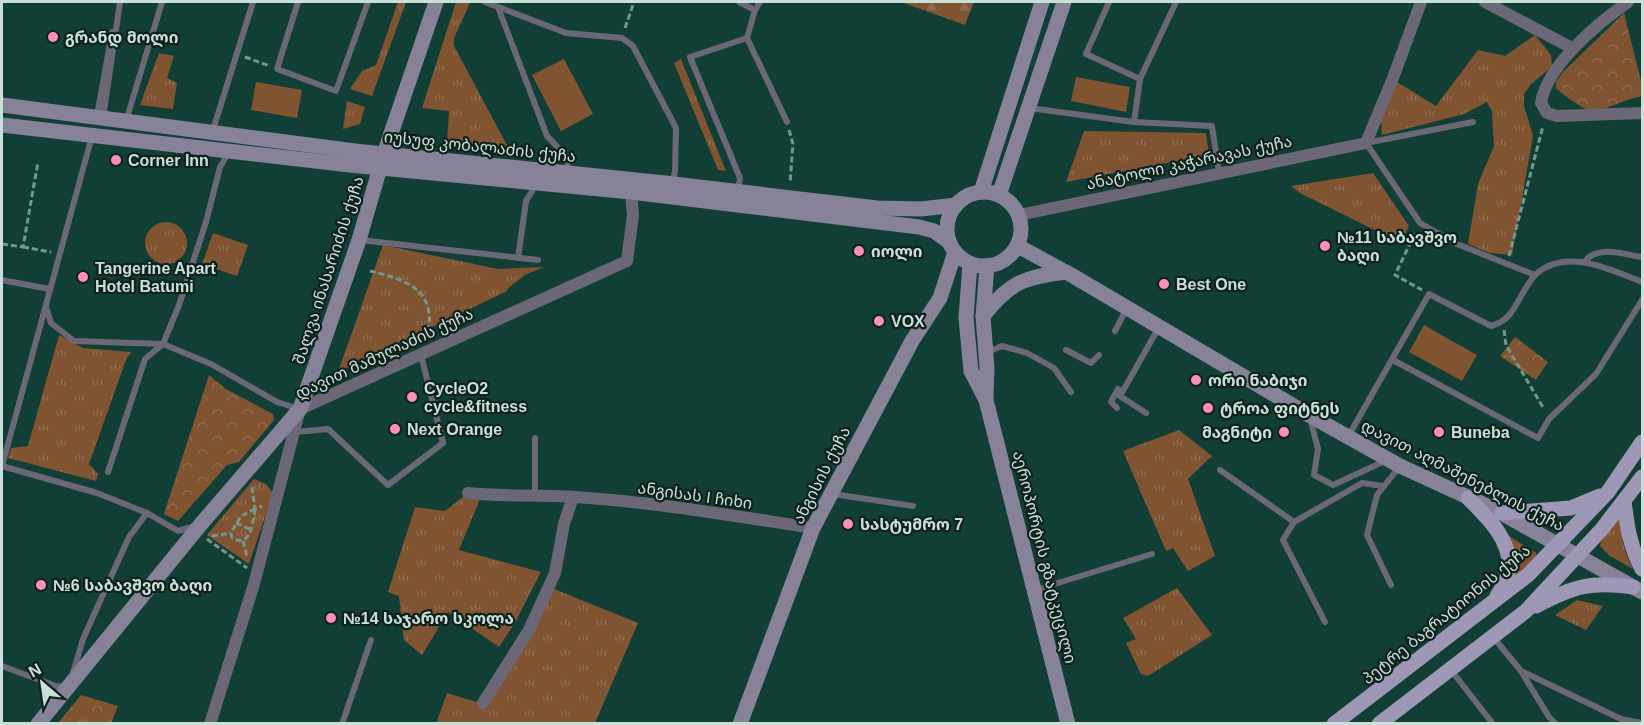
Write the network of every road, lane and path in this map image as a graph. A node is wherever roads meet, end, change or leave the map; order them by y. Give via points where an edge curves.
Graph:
1 (119, 2) edge
2 (162, 2) edge
3 (253, 2) edge
4 (298, 2) edge
5 (368, 2) edge
6 (436, 2) edge
7 (485, 2) edge
8 (634, 2) edge
9 (739, 2) edge
10 (760, 2) edge
11 (1042, 2) edge
12 (1064, 2) edge
13 (1109, 2) edge
14 (1176, 2) edge
15 (1421, 2) edge
16 (1485, 2) edge
17 (1628, 2) edge
18 (498, 7) junction
19 (755, 10) junction
20 (622, 38) junction
21 (747, 38) junction
22 (1572, 48) junction
23 (236, 54) junction
24 (277, 69) junction
25 (1140, 79) junction
26 (2, 105) edge
27 (1029, 108) junction
28 (1547, 113) junction
29 (1642, 113) edge
30 (100, 118) junction
31 (126, 121) junction
32 (787, 122) joint
33 (1134, 122) junction
34 (1473, 122) dead end
35 (2, 125) edge
36 (212, 133) junction
37 (92, 136) junction
38 (1366, 143) junction
39 (229, 151) junction
40 (382, 161) junction
41 (38, 162) dead end
42 (568, 173) junction
43 (1219, 173) junction
44 (537, 183) junction
45 (673, 184) junction
46 (790, 184) dead end
47 (631, 192) junction
48 (738, 192) junction
49 (981, 192) junction
50 (999, 195) junction
51 (956, 205) junction
52 (1019, 215) junction
53 (1420, 223) junction
54 (359, 240) junction
55 (2, 244) edge
56 (1018, 246) junction
57 (23, 247) junction
58 (952, 247) junction
59 (59, 254) junction
60 (1642, 257) edge
61 (518, 258) junction
62 (538, 260) dead end
63 (1585, 262) junction
64 (1507, 263) junction
65 (970, 264) junction
66 (987, 266) junction
67 (370, 271) dead end
68 (1066, 272) junction
69 (1535, 275) junction
70 (2, 280) edge
71 (1642, 282) edge
72 (50, 289) junction
73 (1429, 294) junction
74 (1642, 300) edge
75 (45, 307) junction
76 (1127, 308) junction
77 (982, 316) junction
78 (1503, 322) junction
79 (1157, 325) junction
80 (1115, 331) dead end
81 (429, 332) dead end
82 (163, 344) junction
83 (1145, 347) dead end
84 (1066, 350) dead end
85 (985, 354) junction
86 (1099, 354) dead end
87 (421, 355) junction
88 (1393, 360) junction
89 (1118, 389) dead end
90 (1071, 392) dead end
91 (986, 400) junction
92 (1117, 408) dead end
93 (300, 410) junction
94 (1146, 413) dead end
95 (1309, 415) junction
96 (1549, 419) junction
97 (294, 432) junction
98 (1349, 436) junction
99 (536, 438) dead end
100 (1642, 442) edge
101 (1395, 463) junction
102 (2, 466) edge
103 (1220, 470) dead end
104 (108, 472) dead end
105 (1642, 477) edge
106 (252, 485) dead end
107 (1383, 486) junction
108 (1608, 492) junction
109 (468, 493) dead end
110 (830, 493) junction
111 (535, 497) junction
112 (573, 497) junction
113 (1468, 498) junction
114 (276, 501) junction
115 (1624, 501) junction
116 (913, 506) dead end
117 (255, 509) junction
118 (236, 512) dead end
119 (147, 513) junction
120 (1502, 513) junction
121 (241, 516) junction
122 (1294, 522) junction
123 (236, 523) junction
124 (201, 524) junction
125 (813, 528) junction
126 (252, 530) junction
127 (231, 533) junction
128 (1559, 544) junction
129 (1152, 554) dead end
130 (1579, 555) junction
131 (1642, 569) edge
132 (257, 574) junction
133 (1391, 585) dead end
134 (1035, 590) junction
135 (1638, 590) edge
136 (1490, 606) junction
137 (1526, 611) junction
138 (1325, 622) dead end
139 (1494, 637) junction
140 (371, 640) dead end
141 (2, 666) edge
142 (1451, 670) junction
143 (1521, 671) junction
144 (67, 687) junction
145 (483, 703) dead end
146 (1615, 716) junction
147 (38, 723) edge
148 (210, 723) edge
149 (342, 723) edge
150 (740, 723) edge
151 (1068, 723) edge
152 (1334, 723) edge
153 (1380, 723) edge
154 (1493, 723) edge
155 (1557, 723) edge
156 (1610, 723) edge
157 (1642, 723) edge

1 - 30 lane
2 - 31 lane
3 - 23 lane
4 - 24 lane
5 - 24 lane via 336,91
6 - 40 street, შალვა ინასარიძის ქუჩა
7 - 18 lane
8 - 20 path
9 - 19 lane
10 - 19 lane
11 - 49 street
12 - 27 street
13 - 25 lane via 1086,54
14 - 25 lane
15 - 38 street
16 - 22 street
17 - 22 street
18 - 20 lane via 566,33
18 - 42 lane via 547,135 567,157
19 - 21 lane
20 - 45 lane via 633,46 676,128
21 - 32 lane
21 - 48 lane via 690,57 740,178
22 - 28 street via 1543,90 1541,103
23 - 24 path
23 - 36 lane
25 - 33 lane
26 - 30 street, იუსუფ კობალაძის ქუჩა
27 - 33 lane
27 - 50 street
28 - 29 street
28 - 64 path
30 - 31 street, იუსუფ კობალაძის ქუჩა
31 - 36 street, იუსუფ კობალაძის ქუჩა
32 - 46 path via 793,144
33 - 43 lane via 1212,126
34 - 38 lane
35 - 37 street, იუსუფ კობალაძის ქუჩა
36 - 40 street, იუსუფ კობალაძის ქუჩა
37 - 39 street, იუსუფ კობალაძის ქუჩა
37 - 59 lane
38 - 43 street, ანატოლი კაჭარავას ქუჩა
38 - 53 lane
39 - 40 street, იუსუფ კობალაძის ქუჩა
39 - 82 lane via 220,167 206,222
40 - 42 street, იუსუფ კობალაძის ქუჩა
40 - 44 street, იუსუფ კობალაძის ქუჩა
40 - 54 street, შალვა ინასარიძის ქუჩა
41 - 57 path
42 - 45 street, იუსუფ კობალაძის ქუჩა
43 - 52 street, ანატოლი კაჭარავას ქუჩა
44 - 47 street, იუსუფ კობალაძის ქუჩა
44 - 61 lane via 526,201
45 - 48 street, იუსუფ კობალაძის ქუჩა
47 - 58 street, იუსუფ კობალაძის ქუჩა via 919,227 933,231
47 - 87 street, დავით მამულაძის ქუჩა via 633,215 627,261
48 - 51 street, იუსუფ კობალაძის ქუჩა via 877,208
49 - 50 street
49 - 51 street
50 - 52 street
51 - 58 street via 947,233
52 - 56 street via 1022,233
53 - 64 lane via 1457,244
53 - 73 path via 1395,276
54 - 61 lane
54 - 93 street, შალვა ინასარიძის ქუჩა
55 - 57 path
56 - 66 street via 1005,260
56 - 68 street, დავით აღმაშენებლის ქუჩა
57 - 59 path
58 - 65 street
58 - 110 street, ანგისის ქუჩა via 940,298 912,341
59 - 72 lane
60 - 63 lane via 1605,251
61 - 62 lane
63 - 69 lane via 1554,264
63 - 71 lane
64 - 69 lane
65 - 66 street
65 - 91 street, აეროპორტის გზატკეცილი via 966,318 971,371
66 - 77 street, აეროპორტის გზატკეცილი
67 - 81 path via 406,281 424,296
68 - 76 street, დავით აღმაშენებლის ქუჩა
68 - 77 street via 1036,276 1014,285 998,296
69 - 78 lane
70 - 72 lane
72 - 75 lane
73 - 78 lane via 1491,326
73 - 88 lane
74 - 96 lane via 1596,374
75 - 82 lane via 51,323 74,341
75 - 102 lane
76 - 79 street, დავით აღმაშენებლის ქუჩა
76 - 80 lane
77 - 85 street, აეროპორტის გზატკეცილი
78 - 96 path via 1506,345
79 - 83 lane
79 - 94 lane via 1120,396
79 - 95 street, დავით აღმაშენებლის ქუჩა
82 - 93 lane
82 - 104 lane via 145,359
84 - 86 lane via 1091,363
85 - 90 lane via 1002,346 1027,353 1054,368
85 - 91 street, აეროპორტის გზატკეცილი
87 - 93 street, დავით მამულაძის ქუჩა
87 - 97 lane via 443,443 388,485 328,429
88 - 96 lane via 1538,438
88 - 98 lane
89 - 92 lane via 1111,402
91 - 134 street, აეროპორტის გზატკეცილი
93 - 97 street, შალვა ინასარიძის ქუჩა
93 - 124 street, დავით მამულაძის ქუჩა
95 - 98 street, დავით აღმაშენებლის ქუჩა
95 - 101 lane via 1318,449 1314,475 1333,486
97 - 114 street, შალვა ინასარიძის ქუჩა
98 - 101 street, დავით აღმაშენებლის ქუჩა
99 - 111 lane
100 - 108 main road, პეტრე ბაგრატიონის ქუჩა
101 - 107 lane
101 - 113 street, დავით აღმაშენებლის ქუჩა
102 - 119 lane via 97,493
103 - 122 lane
105 - 115 main road
106 - 117 path
107 - 122 lane via 1362,483
107 - 133 lane via 1367,535
108 - 120 main road via 1571,508
108 - 128 main road, პეტრე ბაგრატიონის ქუჩა
109 - 111 street, ანგისას I ჩიხი
110 - 116 lane
110 - 125 street, ანგისის ქუჩა
111 - 112 street, ანგისას I ჩიხი
112 - 125 street, ანგისას I ჩიხი
112 - 145 street via 555,573 528,630
113 - 120 street, დავით აღმაშენებლის ქუჩა
113 - 136 main road via 1489,519 1507,553 1509,571
114 - 117 path
114 - 132 street, შალვა ინასარიძის ქუჩა
115 - 130 main road
115 - 131 main road via 1627,532
117 - 121 path
117 - 126 path
118 - 121 path
119 - 124 lane via 178,531
119 - 144 lane via 129,537 83,639
120 - 128 street, დავით აღმაშენებლის ქუჩა
121 - 123 path
122 - 138 lane via 1282,540
123 - 126 path
123 - 127 path
124 - 144 street, დავით მამულაძის ქუჩა
125 - 150 street, ანგისის ქუჩა
126 - 127 path via 243,541 232,538
127 - 132 path via 212,535 206,540
128 - 130 street, დავით აღმაშენებლის ქუჩა
128 - 136 main road, პეტრე ბაგრატიონის ქუჩა
129 - 134 lane
130 - 135 street, დავით აღმაშენებლის ქუჩა
130 - 137 main road
132 - 148 street, შალვა ინასარიძის ქუჩა
134 - 151 street, აეროპორტის გზატკეცილი
135 - 137 main road via 1611,584 1580,586
136 - 152 main road, პეტრე ბაგრატიონის ქუჩა
137 - 139 main road
139 - 142 main road
139 - 143 lane
140 - 149 lane
141 - 144 lane
142 - 153 main road
142 - 154 lane
143 - 146 lane
143 - 155 lane via 1549,717
144 - 147 street, დავით მამულაძის ქუჩა
146 - 156 lane
146 - 157 lane

